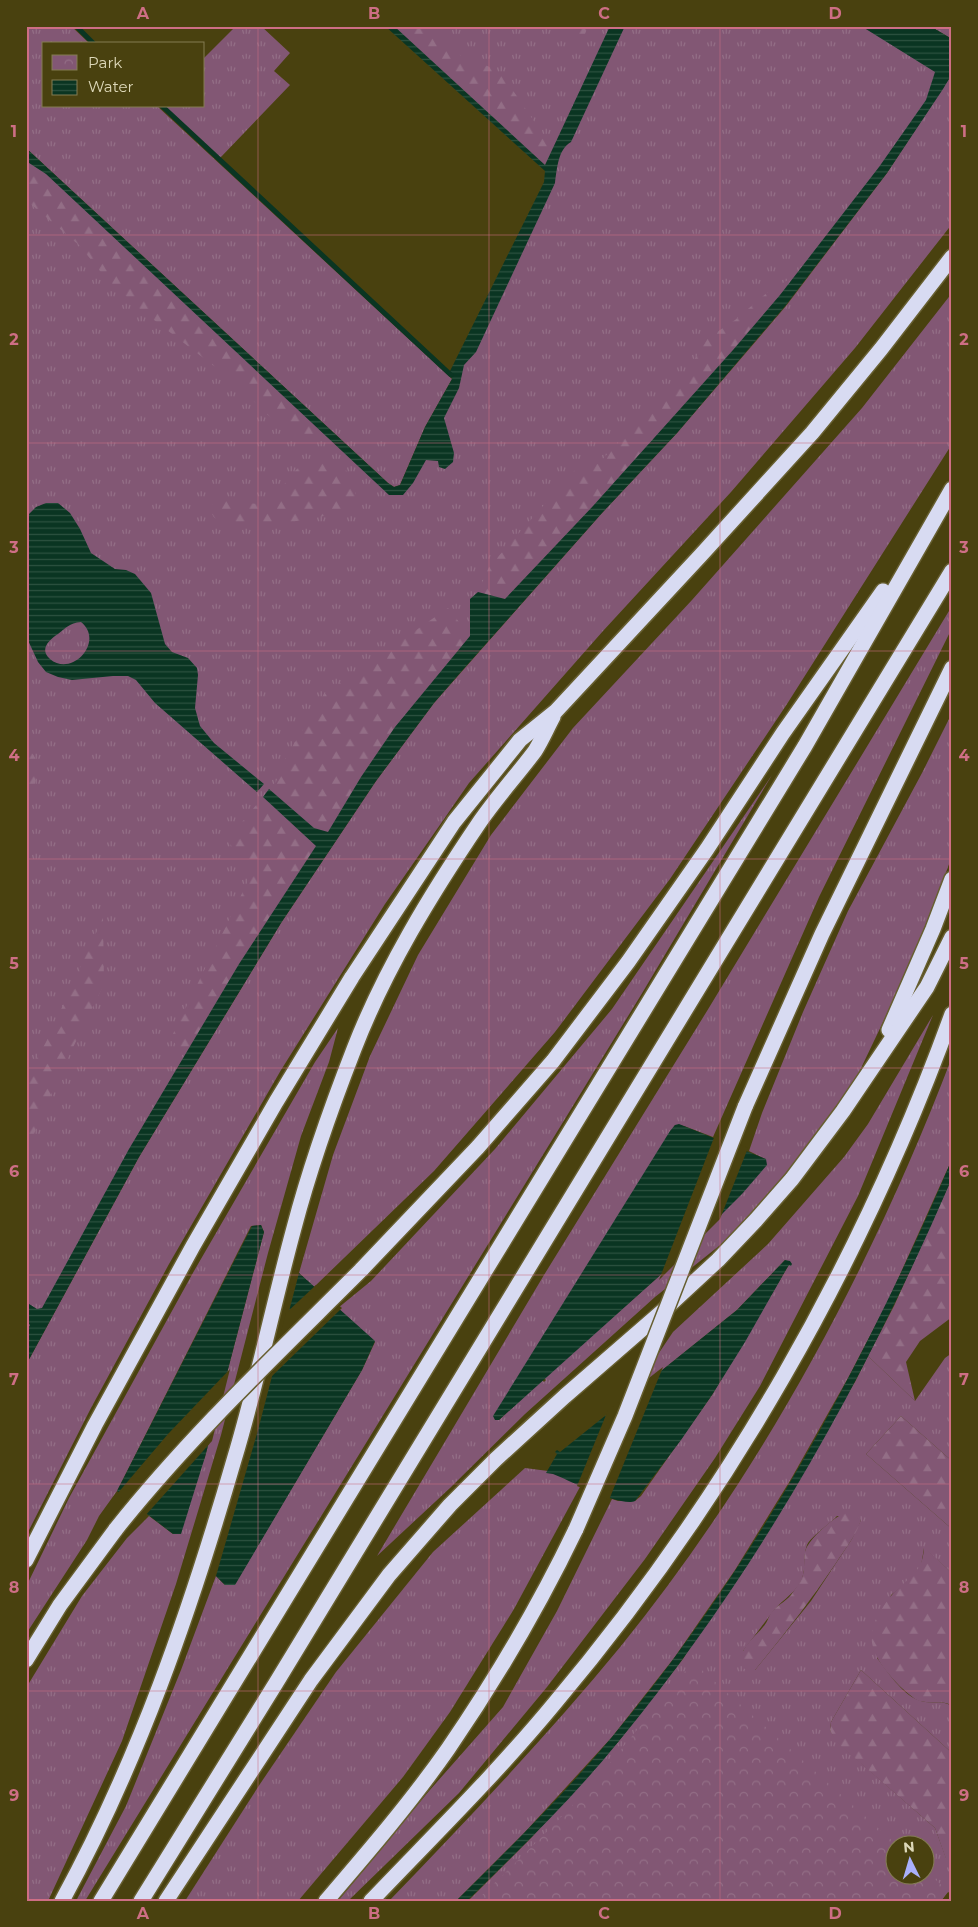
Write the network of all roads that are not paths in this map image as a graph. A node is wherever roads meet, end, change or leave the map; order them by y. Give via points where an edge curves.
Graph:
1 (952, 257) edge
2 (952, 489) edge
3 (933, 520) junction
4 (952, 571) edge
5 (952, 668) edge
6 (556, 711) junction
7 (952, 879) edge
8 (952, 937) edge
9 (952, 1014) edge
10 (873, 1066) junction
11 (26, 1560) edge
12 (26, 1660) edge
13 (62, 1901) edge
14 (101, 1901) edge
15 (141, 1901) edge
16 (166, 1901) edge
17 (326, 1901) edge
18 (372, 1901) edge

1 - 6 highway via 812,433
2 - 3 highway
3 - 12 highway, bridge via 783,732 708,849 553,1061 478,1147 201,1430 146,1492 60,1605
3 - 14 highway via 805,746
4 - 15 highway
5 - 17 highway, bridge via 822,934 746,1107 625,1416 576,1529 507,1659 465,1723 412,1797
6 - 11 highway via 520,740 454,822 352,977 193,1246 95,1424
6 - 13 highway via 536,748 481,820 425,907 355,1046 325,1126 295,1225 235,1458 192,1593 142,1734
7 - 10 highway
8 - 10 highway via 927,987
9 - 18 highway via 928,1080 843,1268 775,1392 716,1487 625,1615 554,1704
10 - 16 highway via 798,1171 737,1240 664,1310 502,1453 450,1505 395,1568 311,1680

